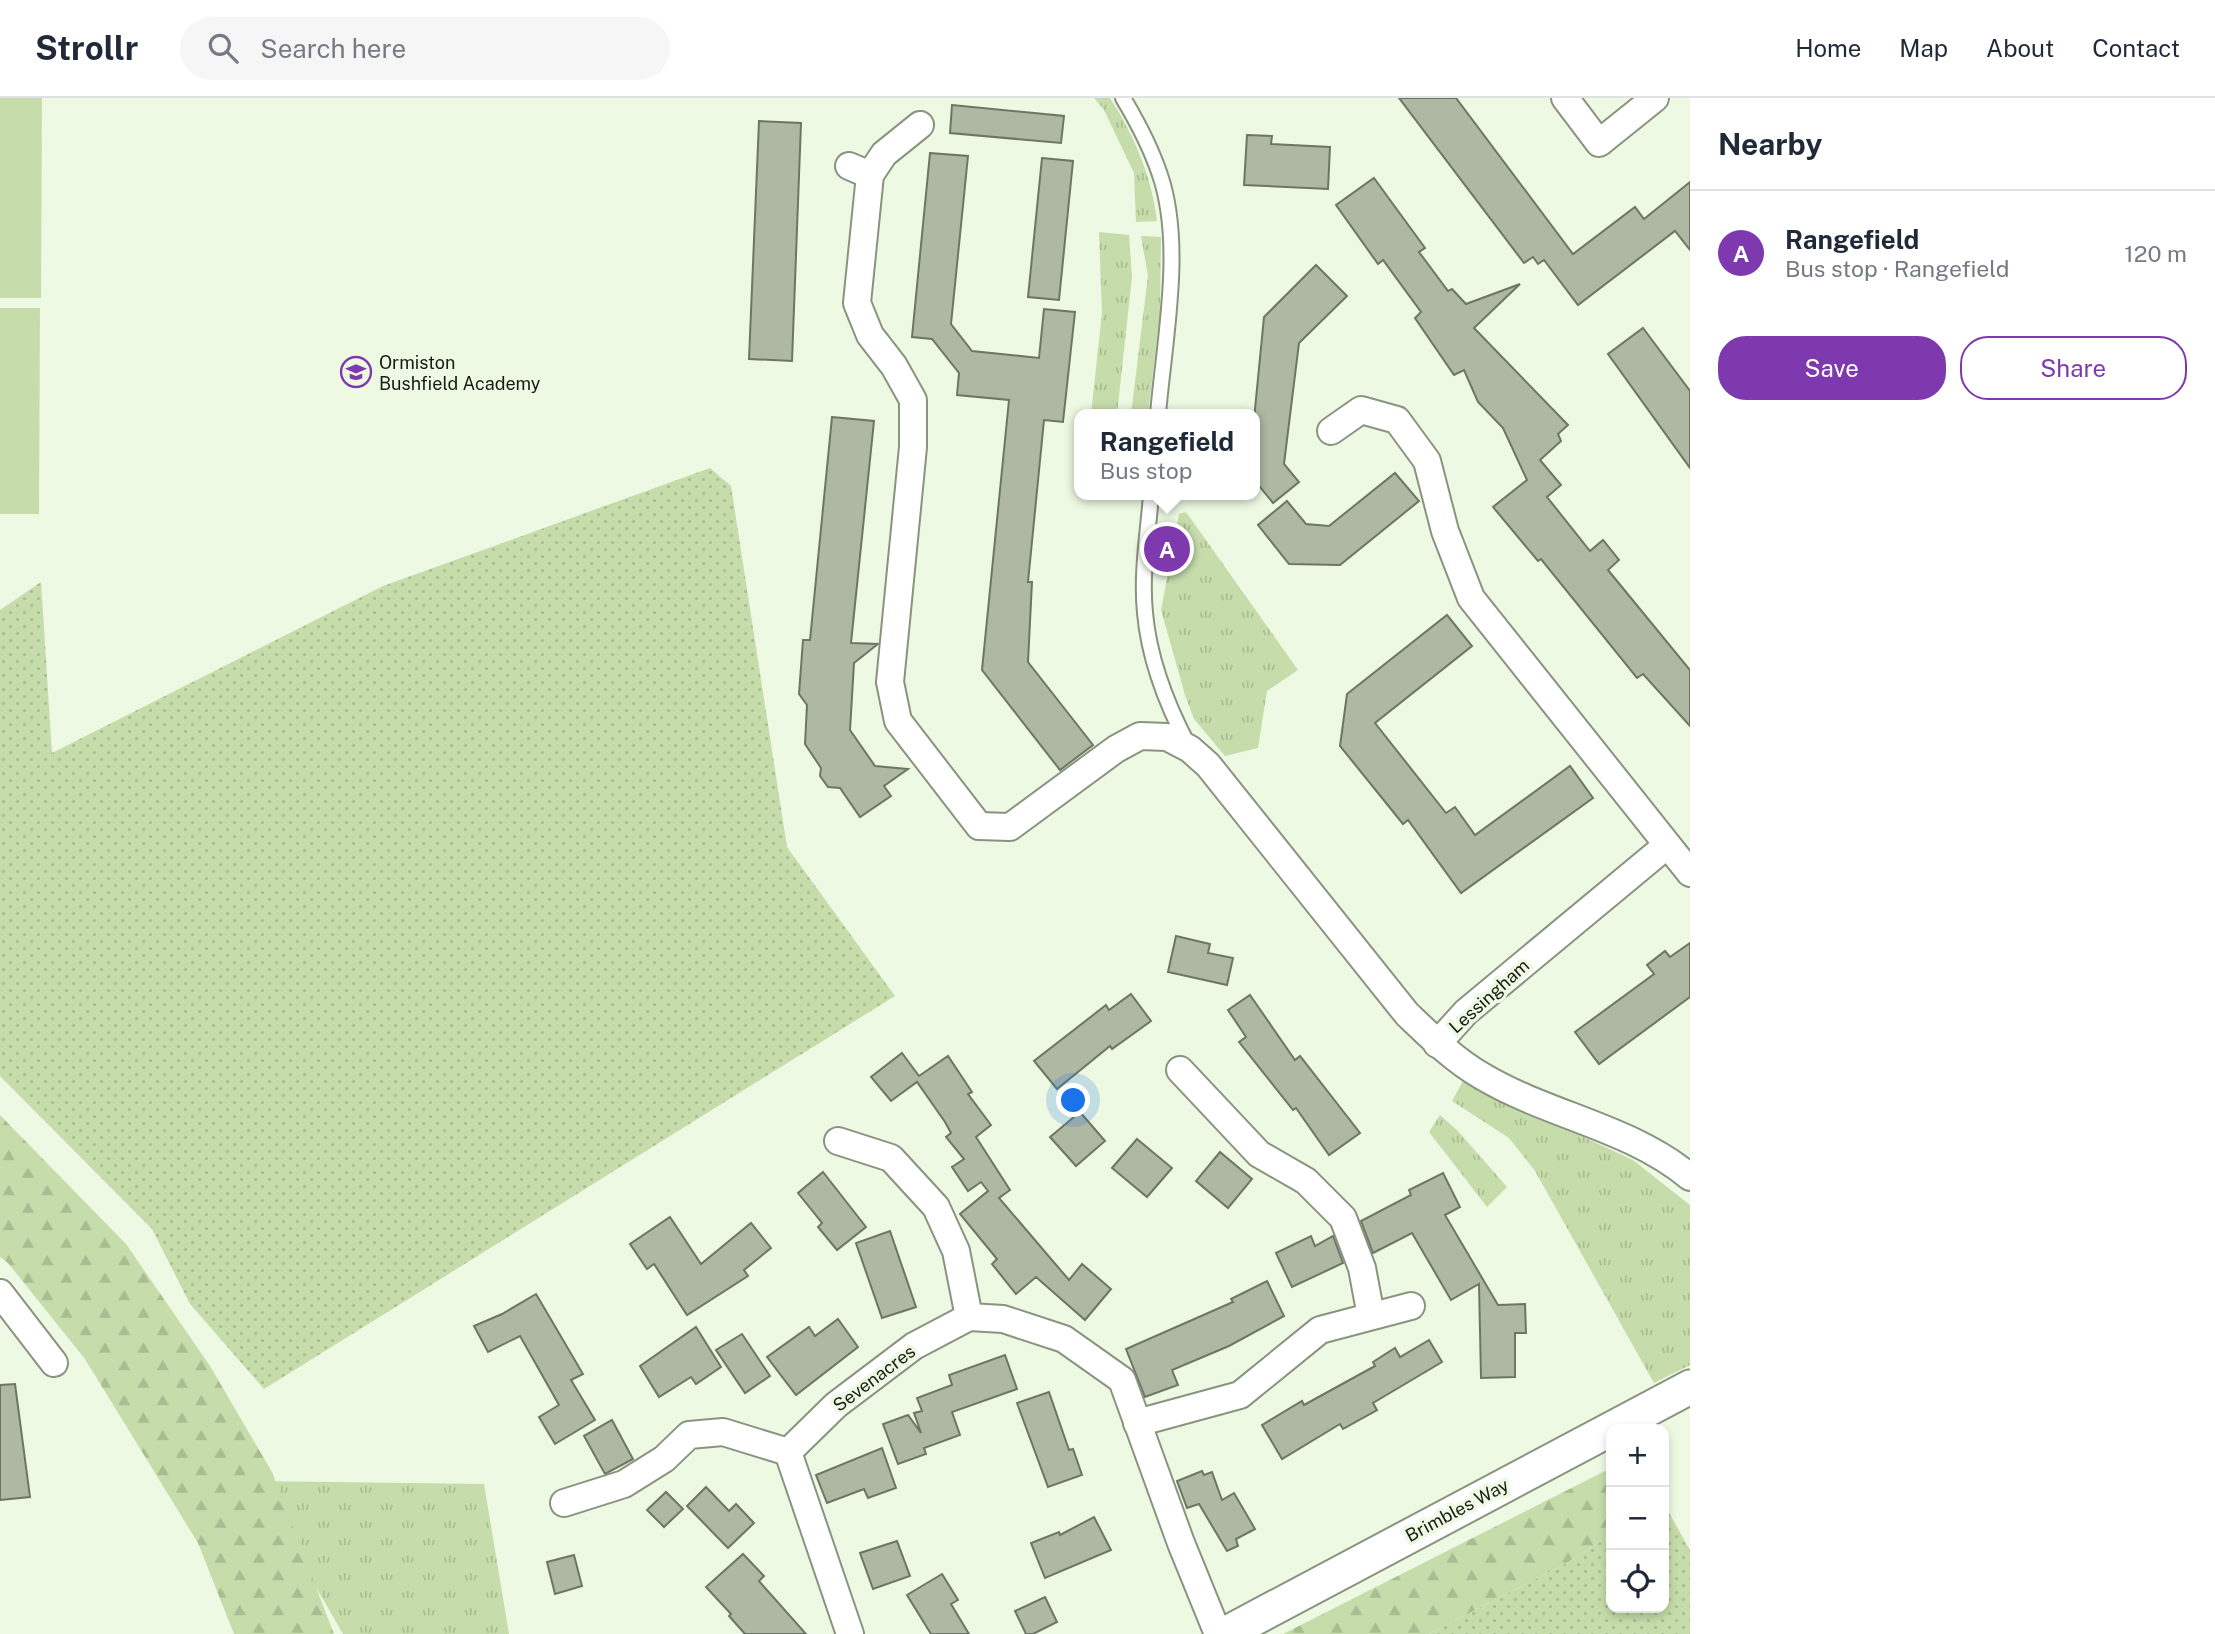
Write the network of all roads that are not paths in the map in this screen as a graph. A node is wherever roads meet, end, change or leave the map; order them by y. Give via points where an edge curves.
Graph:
1 (1124, 98) edge
2 (1565, 98) edge
3 (1655, 98) edge
4 (920, 125) dead end
5 (1158, 409) edge
6 (1331, 431) dead end
7 (1150, 500) edge
8 (1191, 749) junction
9 (1666, 846) junction
10 (1690, 873) edge
11 (1437, 1044) junction
12 (1180, 1070) dead end
13 (838, 1141) dead end
14 (1690, 1177) edge
15 (0, 1293) edge
16 (1411, 1306) dead end
17 (1371, 1316) junction
18 (969, 1317) junction
19 (54, 1363) dead end
20 (1690, 1387) edge
21 (1136, 1423) junction
22 (788, 1452) junction
23 (564, 1503) dead end
24 (850, 1634) edge
25 (1218, 1634) edge
26 (1225, 1634) edge

1 - 5 lane via 1156,165 1168,209 1169,290
2 - 3 street via 1599,143
4 - 8 street via 860,170 857,303 870,334 913,400 913,447 890,682 898,721 979,826 1010,827 1076,776 1140,736 1167,737
6 - 9 street via 1361,410 1396,420 1427,461 1445,531 1471,598
7 - 8 lane via 1145,612 1163,685
8 - 11 street
9 - 10 street
9 - 11 street, Lessingham via 1466,1013
11 - 14 street, Lessingham via 1482,1076 1619,1135 1670,1160
12 - 17 street via 1259,1154 1306,1181 1343,1218 1362,1268
13 - 18 street via 891,1158 936,1207 956,1251
15 - 19 street
16 - 17 street
17 - 21 street via 1320,1330 1240,1395
18 - 21 street via 1003,1319 1064,1339 1122,1380
18 - 22 street, Sevenacres via 914,1346 836,1405
20 - 26 street, Brimbles Way
21 - 25 street
22 - 23 street via 723,1432 689,1435 664,1459 624,1484
22 - 24 street

